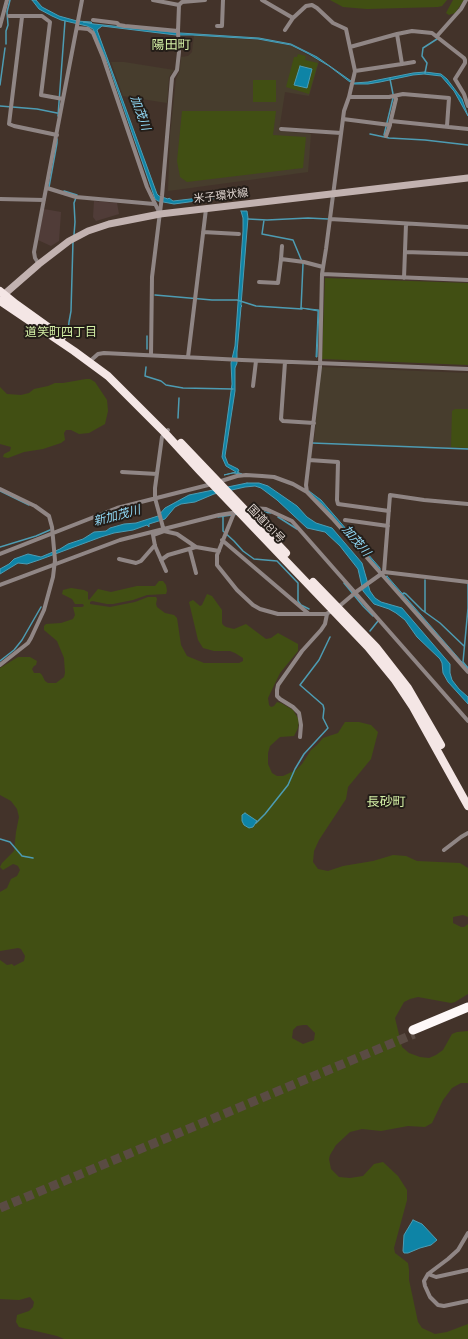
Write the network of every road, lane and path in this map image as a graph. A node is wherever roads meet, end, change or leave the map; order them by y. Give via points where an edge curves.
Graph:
1 (7, 0) edge
2 (82, 0) edge
3 (153, 0) edge
4 (205, 0) edge
5 (224, 0) edge
6 (262, 0) edge
7 (466, 0) edge
8 (179, 5) junction
9 (9, 16) dead end
10 (22, 17) junction
11 (293, 18) junction
12 (93, 20) dead end
13 (0, 26) edge
14 (216, 26) dead end
15 (78, 28) junction
16 (285, 30) dead end
17 (178, 31) junction
18 (397, 34) junction
19 (437, 36) junction
20 (350, 47) junction
21 (414, 62) dead end
22 (402, 64) junction
23 (355, 71) junction
24 (349, 97) junction
25 (395, 97) junction
26 (63, 99) junction
27 (468, 106) edge
28 (343, 119) junction
29 (390, 123) junction
30 (447, 126) junction
31 (281, 129) dead end
32 (468, 129) edge
33 (341, 133) junction
34 (57, 135) junction
35 (386, 136) dead end
36 (468, 178) edge
37 (47, 188) junction
38 (333, 194) junction
39 (0, 199) edge
40 (44, 200) junction
41 (154, 204) junction
42 (206, 209) junction
43 (160, 214) junction
44 (330, 219) junction
45 (406, 224) junction
46 (468, 227) edge
47 (203, 232) junction
48 (239, 234) dead end
49 (282, 246) dead end
50 (405, 252) junction
51 (468, 254) edge
52 (281, 259) junction
53 (39, 264) junction
54 (323, 267) junction
55 (322, 274) junction
56 (404, 278) junction
57 (468, 280) edge
58 (259, 282) dead end
59 (1, 296) edge
60 (151, 355) junction
61 (188, 357) junction
62 (90, 361) junction
63 (256, 361) junction
64 (285, 362) junction
65 (319, 363) junction
66 (468, 369) edge
67 (253, 386) dead end
68 (314, 423) junction
69 (167, 432) junction
70 (309, 460) junction
71 (122, 472) dead end
72 (157, 474) junction
73 (217, 484) junction
74 (0, 489) edge
75 (307, 492) junction
76 (155, 499) junction
77 (468, 504) edge
78 (388, 511) junction
79 (240, 512) junction
80 (345, 520) dead end
81 (388, 526) junction
82 (163, 528) junction
83 (53, 535) junction
84 (222, 540) junction
85 (155, 545) junction
86 (196, 547) junction
87 (190, 550) junction
88 (219, 551) junction
89 (0, 554) edge
90 (119, 559) dead end
91 (161, 560) junction
92 (54, 562) junction
93 (166, 571) dead end
94 (196, 573) dead end
95 (382, 574) junction
96 (468, 582) edge
97 (0, 585) edge
98 (356, 592) junction
99 (333, 611) junction
100 (309, 615) junction
101 (0, 665) edge
102 (468, 672) edge
103 (468, 721) edge
104 (300, 737) dead end
105 (468, 796) edge
106 (468, 806) edge
107 (468, 833) edge
108 (444, 850) dead end
109 (468, 1007) edge
110 (468, 1011) edge
111 (468, 1233) edge
112 (466, 1238) edge
113 (468, 1270) edge
114 (428, 1274) junction
115 (468, 1301) edge

1 - 13 street
2 - 15 street
3 - 8 street
4 - 8 street via 182,2
5 - 14 street via 222,26
6 - 11 street
7 - 19 street
8 - 17 street
9 - 10 street
10 - 26 street via 42,16 50,22 41,95
10 - 34 street via 10,124
11 - 16 street
11 - 20 street via 306,6 312,5 333,23 346,29
12 - 17 street
15 - 26 street
15 - 41 street via 88,29 93,34
17 - 43 street via 179,52 177,70 172,78
18 - 19 street via 419,31
18 - 20 street
18 - 22 street
19 - 27 street via 465,59 455,79
20 - 23 street
21 - 22 street
22 - 23 street
23 - 24 street
24 - 25 street
24 - 28 street
25 - 29 street
25 - 30 street via 403,94 449,98
26 - 34 street
28 - 29 street
28 - 33 street
29 - 30 street
29 - 35 street
30 - 32 street
31 - 33 street
33 - 38 street
34 - 37 street
36 - 38 main road, 米子環状線
37 - 40 street
37 - 41 street via 76,197
38 - 42 main road, 米子環状線
38 - 44 street
39 - 40 street
40 - 53 street via 34,252
41 - 43 street
42 - 43 main road, 米子環状線
42 - 47 street
43 - 53 main road, 米子環状線 via 88,231 69,241
43 - 60 street via 152,277
44 - 45 street
44 - 54 street
45 - 46 street
45 - 50 street
47 - 48 street
47 - 61 street
49 - 52 street
50 - 51 street
50 - 56 street
52 - 54 street
52 - 58 street via 278,283
53 - 59 main road, 米子環状線
54 - 55 street
55 - 56 street
55 - 65 street
56 - 57 street
59 - 62 highway, 国道181号
60 - 61 street
60 - 62 street via 100,353
61 - 63 street
62 - 69 highway, 国道181号 via 120,382
63 - 64 street
63 - 67 street
64 - 65 street
64 - 68 street via 281,419
65 - 66 street
65 - 68 street
68 - 70 street
69 - 72 street via 162,437
69 - 73 highway, 国道181号
70 - 75 street
70 - 78 street via 338,462 338,504
71 - 72 street
72 - 76 street
73 - 75 street via 236,476 262,476 289,482
73 - 76 street
73 - 79 highway, 国道181号
74 - 83 street via 46,513 51,520
75 - 95 street
76 - 82 street
76 - 83 street via 117,508
77 - 78 street via 390,495
78 - 81 street
79 - 82 street
79 - 84 street
79 - 98 street via 253,508 266,509 292,521
79 - 99 highway, 国道181号
80 - 81 street
81 - 95 street
82 - 85 street via 153,535
82 - 86 street
82 - 92 street
83 - 89 street
83 - 92 street
84 - 88 street
84 - 100 street
85 - 90 street via 136,563
85 - 91 street
86 - 87 street
86 - 88 street
87 - 91 street via 168,555
87 - 94 street
88 - 100 street via 217,562 220,570 253,605 278,614
91 - 93 street
92 - 97 street
92 - 101 street via 53,577 44,610 31,638
95 - 96 street
95 - 98 street
95 - 102 street
98 - 99 street
98 - 103 street
99 - 100 street
99 - 104 street via 278,685 280,699 299,713
99 - 105 highway, 国道181号 via 376,647 408,688
99 - 106 highway, 国道181号 via 395,680 413,707
107 - 108 street
109 - 110 highway via 414,1032
111 - 112 street
112 - 114 street via 448,1260
113 - 114 street via 436,1278
114 - 115 street via 425,1286 430,1297 438,1305

